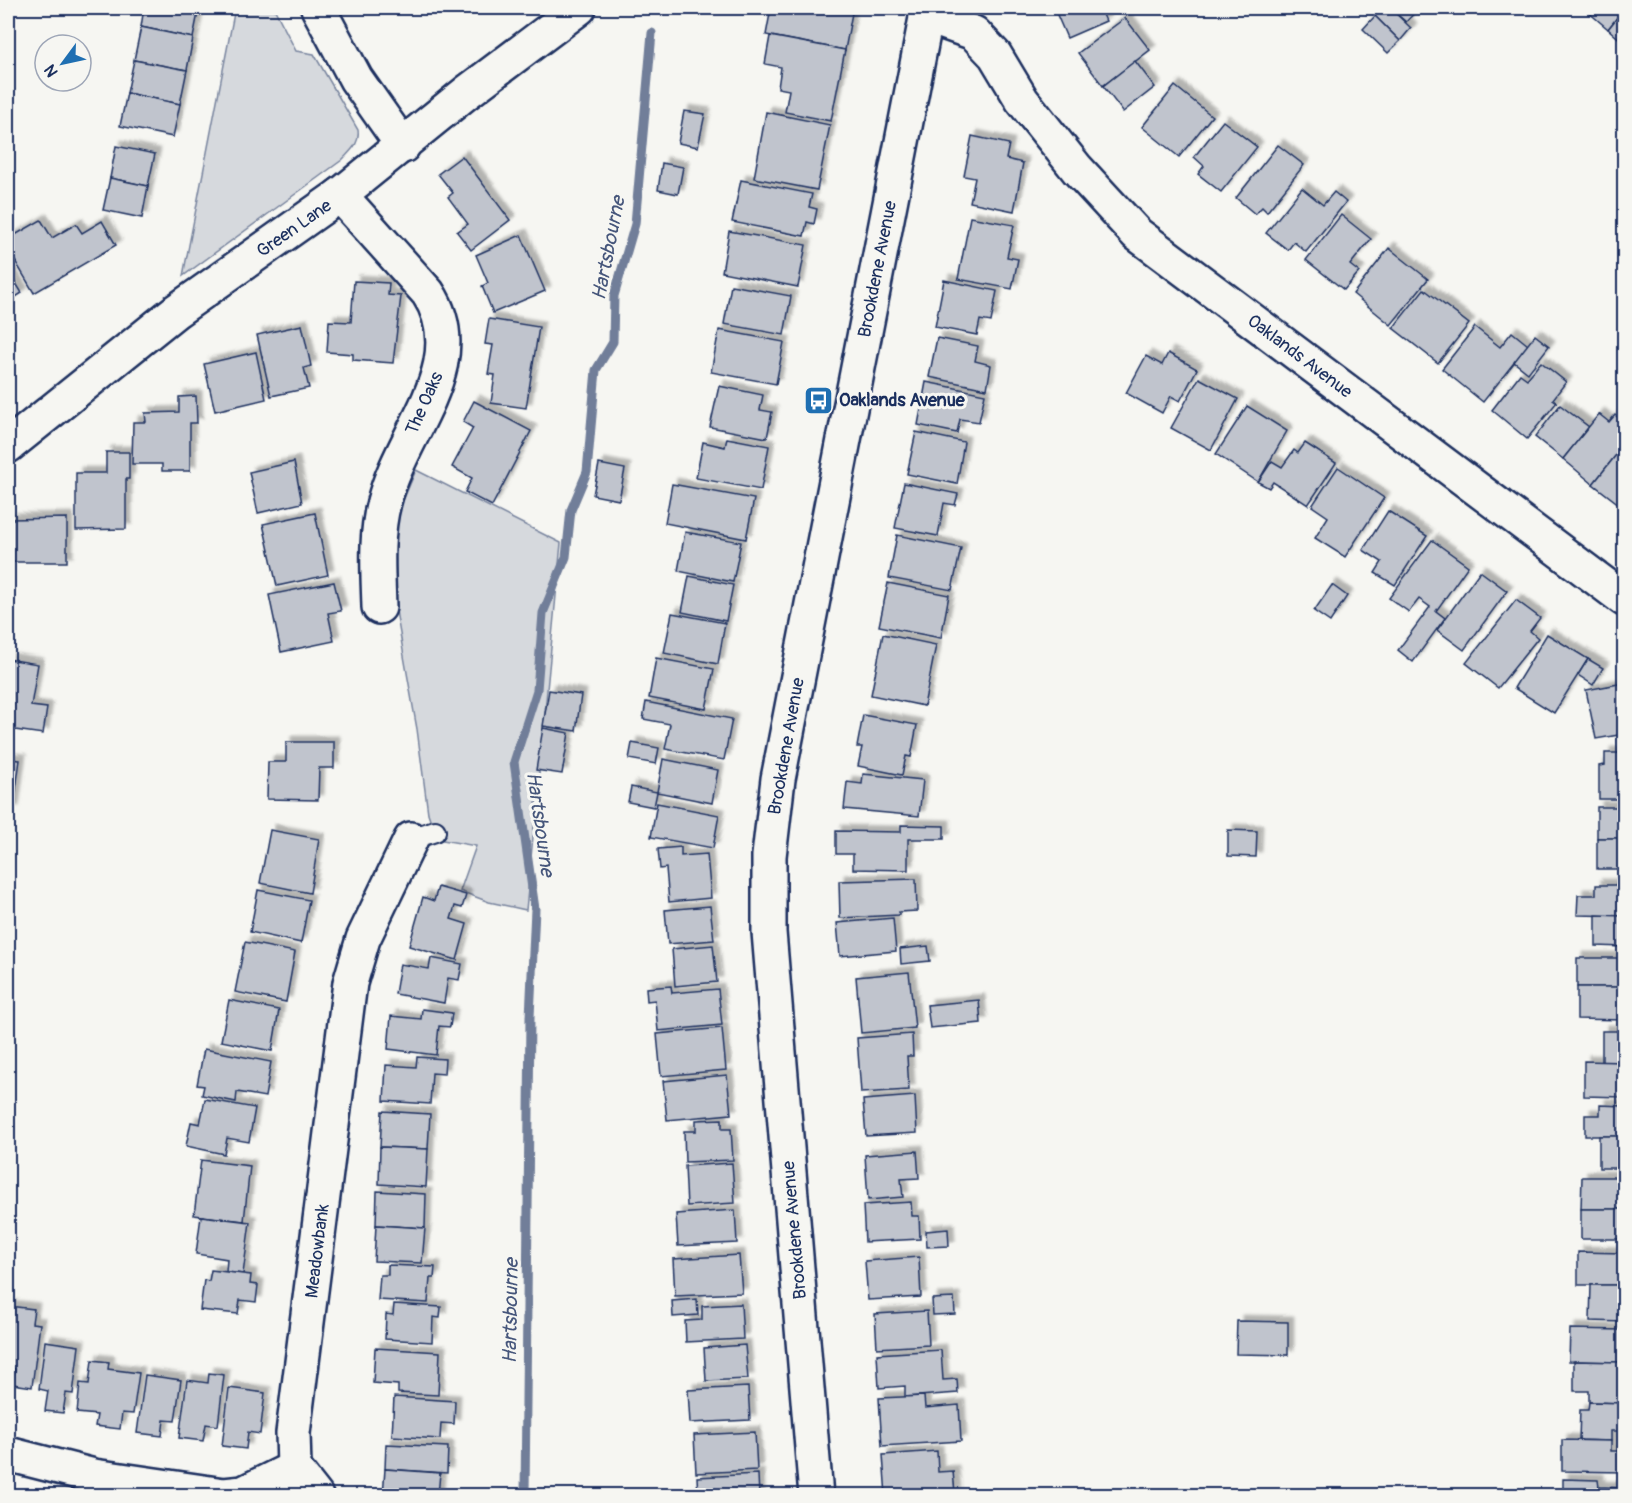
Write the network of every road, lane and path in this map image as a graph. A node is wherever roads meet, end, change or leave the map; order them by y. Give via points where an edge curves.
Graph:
1 (318, 8) edge
2 (579, 8) edge
3 (927, 12) edge
4 (403, 146) junction
5 (340, 195) junction
6 (8, 446) edge
7 (1624, 599) edge
8 (379, 607) dead end
9 (423, 835) dead end
10 (8, 1454) edge
11 (294, 1468) junction
12 (92, 1486) edge
13 (316, 1496) edge
14 (816, 1496) edge

1 - 4 street via 356,79
2 - 4 street, Green Lane
3 - 7 street, Oaklands Avenue via 974,33 1077,169 1137,234
3 - 14 street, Brookdene Avenue via 778,779 769,856 770,932
4 - 5 street, Green Lane
5 - 6 street, Green Lane via 176,311
5 - 8 street, The Oaks via 428,293 437,306 445,340 441,369 383,503 377,559
9 - 11 street, Meadowbank via 363,939 350,983 293,1433
10 - 12 street
11 - 12 street via 243,1493 225,1495
11 - 13 street

